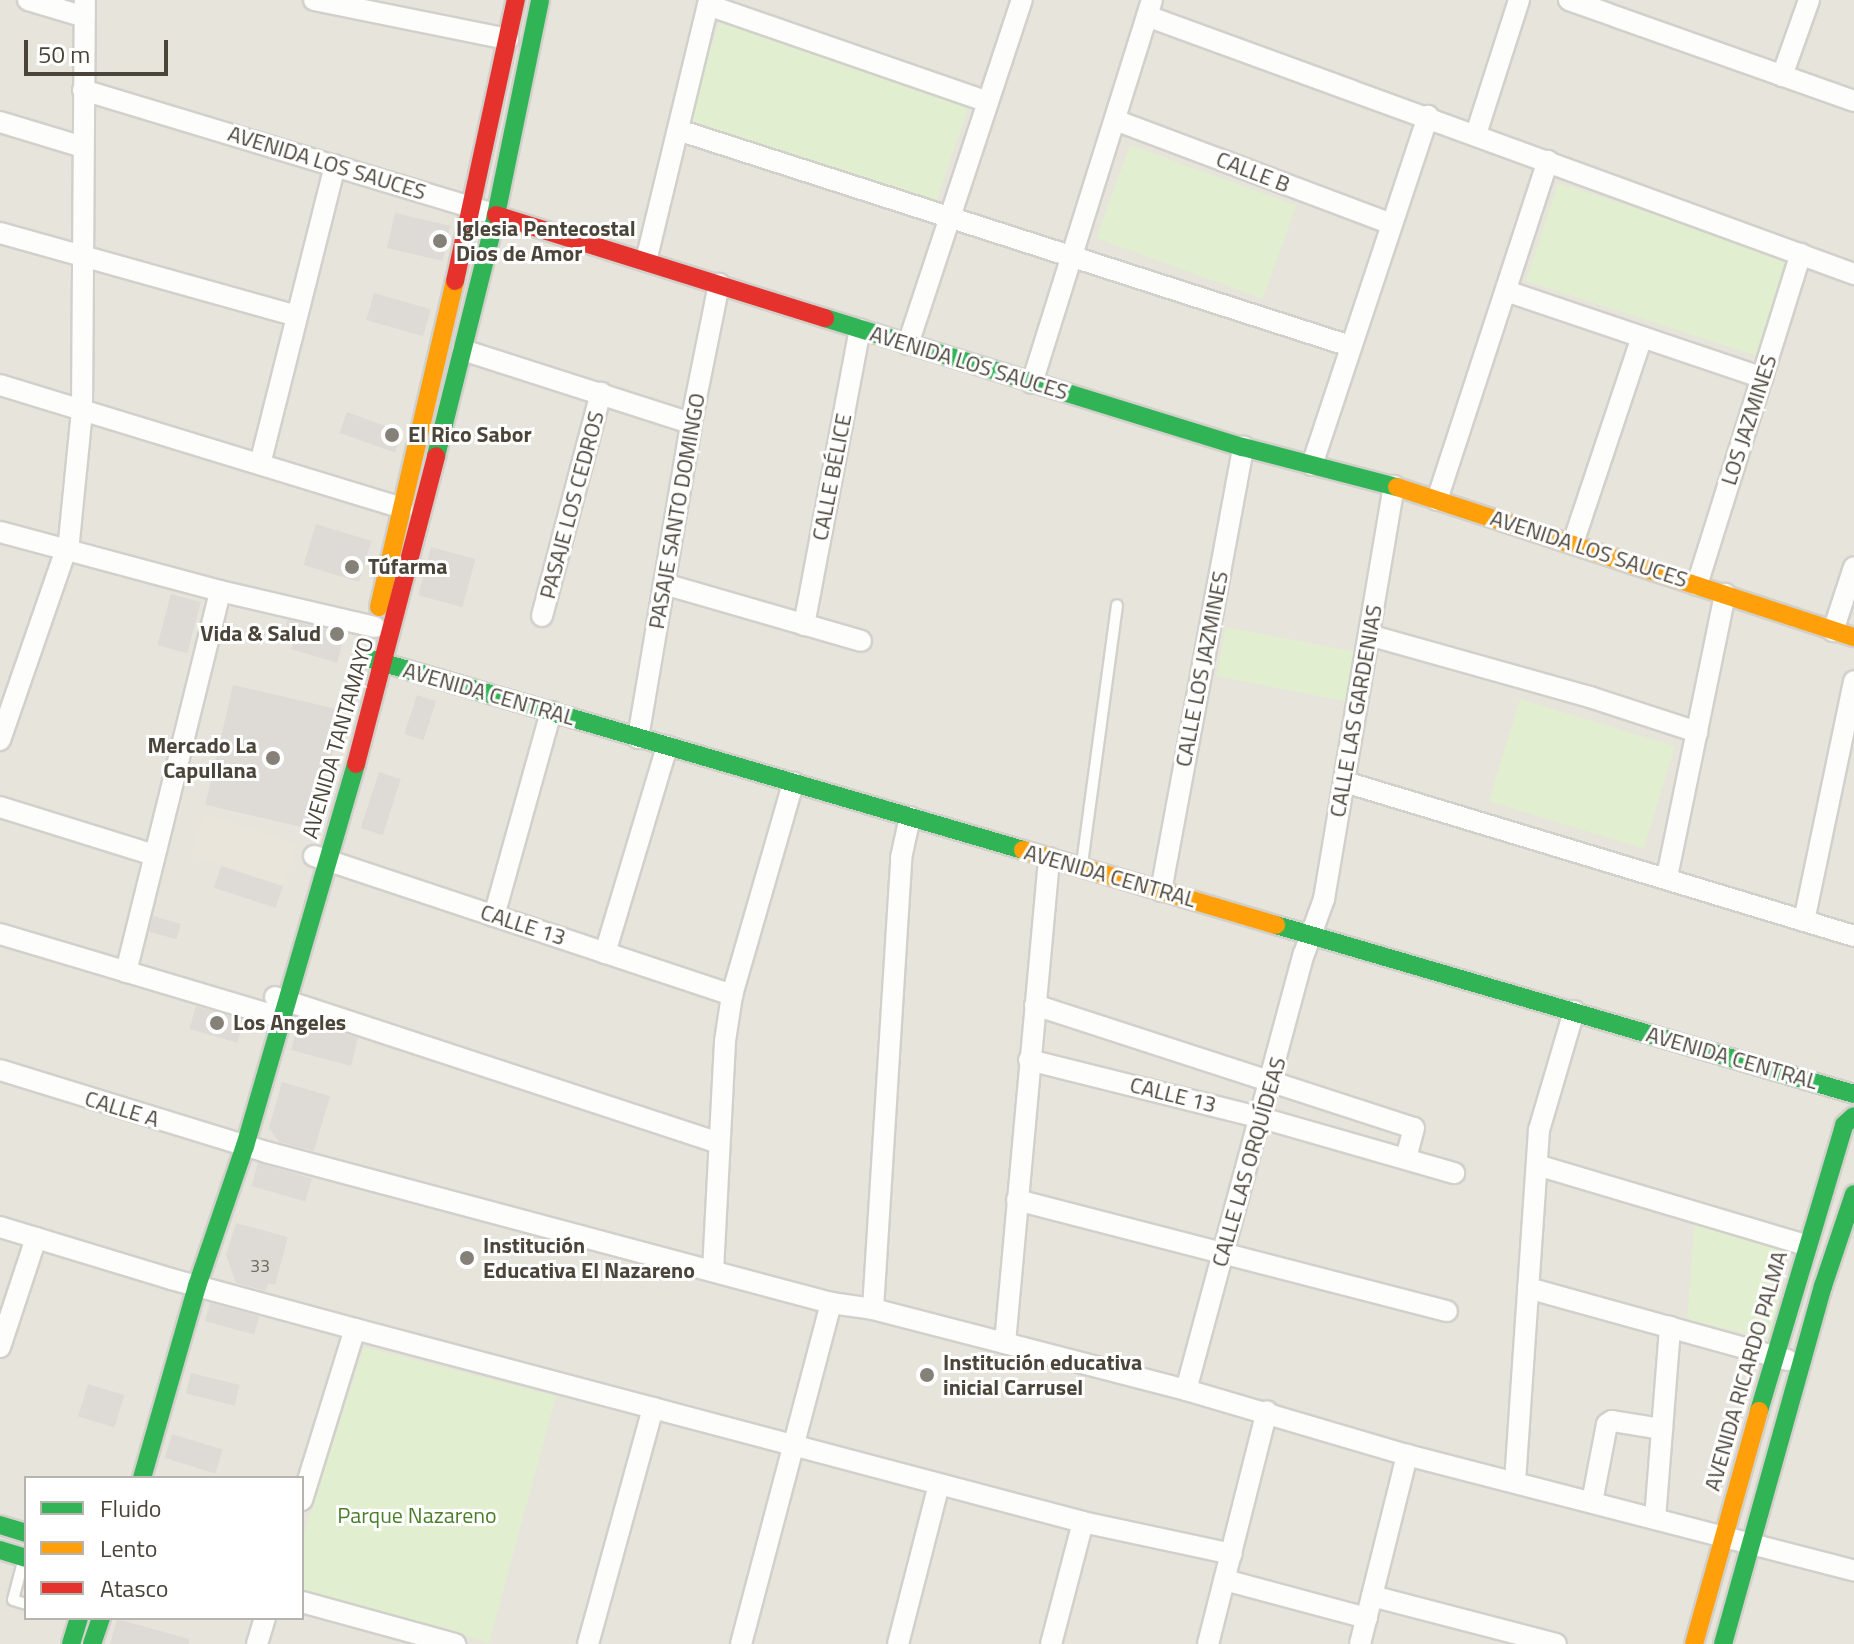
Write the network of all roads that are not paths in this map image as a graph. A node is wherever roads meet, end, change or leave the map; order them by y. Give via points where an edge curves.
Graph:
1 (28, 0) edge
2 (314, 0) edge
3 (516, 0) edge
4 (540, 0) edge
5 (1022, 0) edge
6 (1519, 0) edge
7 (1569, 0) edge
8 (1809, 0) edge
9 (709, 2) edge
10 (364, 5) edge
11 (85, 8) edge
12 (1150, 8) edge
13 (508, 39) junction
14 (1782, 76) junction
15 (83, 90) junction
16 (1854, 101) edge
17 (988, 102) junction
18 (1428, 116) junction
19 (1115, 120) junction
20 (0, 122) edge
21 (678, 130) junction
22 (1476, 134) junction
23 (83, 147) junction
24 (1548, 161) junction
25 (335, 165) junction
26 (472, 208) junction
27 (496, 215) junction
28 (950, 218) junction
29 (1391, 224) junction
30 (0, 233) edge
31 (1801, 254) junction
32 (84, 256) junction
33 (1072, 257) junction
34 (646, 261) junction
35 (1854, 274) edge
36 (719, 284) junction
37 (1506, 291) junction
38 (297, 316) junction
39 (860, 329) junction
40 (1642, 337) junction
41 (908, 344) junction
42 (1350, 346) junction
43 (463, 350) junction
44 (1763, 378) junction
45 (1032, 383) junction
46 (0, 385) edge
47 (601, 393) junction
48 (82, 410) junction
49 (691, 423) junction
50 (1243, 447) junction
51 (260, 464) junction
52 (1312, 465) junction
53 (1394, 486) junction
54 (1437, 500) junction
55 (403, 508) junction
56 (0, 532) edge
57 (1573, 543) junction
58 (66, 550) junction
59 (1854, 567) edge
60 (664, 584) junction
61 (1697, 585) junction
62 (220, 591) junction
63 (1725, 594) junction
64 (1117, 605) dead end
65 (542, 616) dead end
66 (804, 625) junction
67 (375, 627) junction
68 (1833, 631) junction
69 (1369, 635) junction
70 (1854, 637) edge
71 (861, 641) dead end
72 (376, 661) junction
73 (1854, 681) edge
74 (8, 692) edge
75 (551, 712) junction
76 (1697, 732) junction
77 (638, 738) junction
78 (0, 740) edge
79 (667, 746) junction
80 (1345, 782) junction
81 (793, 783) junction
82 (0, 807) edge
83 (910, 817) junction
84 (154, 855) junction
85 (321, 858) junction
86 (1049, 858) junction
87 (1081, 867) junction
88 (1667, 877) junction
89 (1161, 891) junction
90 (494, 916) junction
91 (1804, 921) junction
92 (0, 934) edge
93 (1313, 935) junction
94 (1854, 936) edge
95 (605, 953) junction
96 (126, 972) junction
97 (732, 995) junction
98 (1035, 1005) junction
99 (279, 1008) junction
100 (1574, 1011) junction
101 (1029, 1060) junction
102 (0, 1070) edge
103 (1272, 1082) junction
104 (1854, 1094) edge
105 (1854, 1116) edge
106 (1262, 1118) junction
107 (719, 1143) junction
108 (238, 1144) junction
109 (1406, 1158) junction
110 (1537, 1165) junction
111 (1454, 1173) dead end
112 (1854, 1194) edge
113 (1017, 1200) junction
114 (0, 1227) edge
115 (36, 1238) junction
116 (1806, 1245) junction
117 (1222, 1253) junction
118 (713, 1271) junction
119 (189, 1284) junction
120 (1528, 1288) junction
121 (831, 1303) junction
122 (873, 1309) junction
123 (1447, 1311) dead end
124 (1670, 1327) junction
125 (355, 1329) junction
126 (1, 1343) edge
127 (1005, 1343) junction
128 (1776, 1357) junction
129 (1801, 1364) junction
130 (1186, 1390) junction
131 (653, 1408) junction
132 (1267, 1411) junction
133 (1662, 1429) junction
134 (795, 1445) junction
135 (1407, 1455) junction
136 (123, 1476) edge
137 (142, 1476) edge
138 (1515, 1482) junction
139 (939, 1484) junction
140 (304, 1494) edge
141 (1592, 1502) junction
142 (1655, 1519) junction
143 (1083, 1522) junction
144 (0, 1525) edge
145 (24, 1532) edge
146 (1724, 1537) junction
147 (1750, 1543) junction
148 (0, 1550) edge
149 (1232, 1554) junction
150 (24, 1562) edge
151 (1854, 1571) edge
152 (1225, 1580) junction
153 (1372, 1596) junction
154 (24, 1603) edge
155 (304, 1603) edge
156 (1367, 1618) junction
157 (75, 1620) edge
158 (100, 1620) edge
159 (264, 1620) edge
160 (71, 1644) edge
161 (92, 1644) edge
162 (257, 1644) edge
163 (455, 1644) edge
164 (588, 1644) edge
165 (741, 1644) edge
166 (898, 1644) edge
167 (1051, 1644) edge
168 (1208, 1644) edge
169 (1360, 1644) edge
170 (1556, 1644) edge
171 (1694, 1644) edge
172 (1723, 1644) edge

1 - 11 street
2 - 10 street
3 - 13 street, AVENIDA TANTAMAYO
4 - 27 street, AVENIDA TANTAMAYO
5 - 17 street
6 - 22 street
7 - 14 street
8 - 14 street
9 - 17 street
9 - 21 street
10 - 13 street
11 - 15 street
12 - 18 street
12 - 19 street
13 - 26 street, AVENIDA TANTAMAYO
14 - 16 street
15 - 23 street
15 - 25 street, AVENIDA LOS SAUCES
17 - 28 street
18 - 22 street
18 - 29 street
19 - 29 street, CALLE B
19 - 33 street
20 - 23 street
21 - 28 street
21 - 34 street
22 - 24 street
23 - 32 street
24 - 31 street
24 - 37 street
25 - 26 street, AVENIDA LOS SAUCES
25 - 38 street
26 - 27 street, AVENIDA LOS SAUCES
26 - 55 street, AVENIDA TANTAMAYO
27 - 34 street, AVENIDA LOS SAUCES
27 - 43 street, AVENIDA TANTAMAYO
28 - 33 street
28 - 41 street
29 - 42 street
30 - 32 street
31 - 35 street
31 - 44 street, LOS JAZMINES
32 - 38 street
32 - 48 street
33 - 42 street
33 - 45 street
34 - 36 street, AVENIDA LOS SAUCES
36 - 39 street, AVENIDA LOS SAUCES
36 - 49 street, PASAJE SANTO DOMINGO
37 - 40 street
37 - 54 street
38 - 51 street
39 - 41 street, AVENIDA LOS SAUCES
39 - 66 street, CALLE BÉLICE
40 - 44 street
40 - 57 street
41 - 45 street, AVENIDA LOS SAUCES
42 - 52 street
43 - 47 street
43 - 72 street, AVENIDA TANTAMAYO
44 - 61 street, LOS JAZMINES
45 - 50 street, AVENIDA LOS SAUCES
46 - 48 street
47 - 49 street
47 - 65 street, PASAJE LOS CEDROS
48 - 51 street
48 - 58 street
49 - 60 street, PASAJE SANTO DOMINGO
50 - 52 street, AVENIDA LOS SAUCES
50 - 89 street, CALLE LOS JAZMINES
51 - 55 street
52 - 53 street, AVENIDA LOS SAUCES
53 - 54 street, AVENIDA LOS SAUCES
53 - 69 street, CALLE LAS GARDENIAS
54 - 57 street, AVENIDA LOS SAUCES
55 - 67 street, AVENIDA TANTAMAYO
56 - 58 street
57 - 61 street, AVENIDA LOS SAUCES
58 - 62 street
58 - 74 street
59 - 68 street
60 - 66 street
60 - 77 street, PASAJE SANTO DOMINGO
61 - 63 street, AVENIDA LOS SAUCES
62 - 67 street
62 - 84 street
63 - 68 street, AVENIDA LOS SAUCES
63 - 76 street
64 - 87 lane
66 - 71 street
67 - 72 street, AVENIDA TANTAMAYO
68 - 70 street, AVENIDA LOS SAUCES
69 - 76 street
69 - 80 street, CALLE LAS GARDENIAS
72 - 75 street, AVENIDA CENTRAL
72 - 85 street, AVENIDA TANTAMAYO
73 - 91 street
74 - 78 street
75 - 77 street, AVENIDA CENTRAL
75 - 90 street
76 - 88 street
77 - 79 street, AVENIDA CENTRAL
79 - 81 street, AVENIDA CENTRAL
79 - 95 street
80 - 88 street
80 - 93 street, CALLE LAS GARDENIAS
81 - 83 street, AVENIDA CENTRAL
81 - 97 street
82 - 84 street
83 - 86 street, AVENIDA CENTRAL
83 - 122 street via 901,858
84 - 96 street
85 - 90 street, CALLE 13
85 - 99 street, AVENIDA TANTAMAYO
86 - 87 street, AVENIDA CENTRAL
86 - 98 street
87 - 89 street, AVENIDA CENTRAL
88 - 91 street
89 - 93 street, AVENIDA CENTRAL
90 - 95 street, CALLE 13
91 - 94 street
92 - 96 street
93 - 100 street, AVENIDA CENTRAL
93 - 103 street, CALLE LAS ORQUÍDEAS
95 - 97 street, CALLE 13
96 - 99 street
97 - 107 street
98 - 101 street
98 - 103 street, CALLE 13
99 - 107 street
99 - 108 street, AVENIDA TANTAMAYO
100 - 104 street, AVENIDA CENTRAL
100 - 110 street via 1539,1130
101 - 106 street, CALLE 13
101 - 113 street
102 - 108 street, CALLE A
103 - 106 street, CALLE LAS ORQUÍDEAS
103 - 109 street, CALLE 13 via 1414,1128
105 - 116 street, AVENIDA RICARDO PALMA via 1844,1125
106 - 109 street, CALLE 13
106 - 117 street, CALLE LAS ORQUÍDEAS
107 - 118 street
108 - 118 street, CALLE A
108 - 119 street, AVENIDA TANTAMAYO
109 - 111 street, CALLE 13
110 - 116 street
110 - 120 street
112 - 129 street
113 - 117 street
113 - 127 street
114 - 115 street
115 - 119 street
115 - 126 street
116 - 128 street, AVENIDA RICARDO PALMA
117 - 123 street
117 - 130 street, CALLE LAS ORQUÍDEAS
118 - 121 street, CALLE A
119 - 125 street
119 - 136 street, AVENIDA TANTAMAYO
119 - 137 street, AVENIDA TANTAMAYO
120 - 124 street
120 - 138 street
121 - 122 street, CALLE A
121 - 134 street
122 - 127 street, CALLE A
124 - 128 street
124 - 133 street
125 - 131 street
125 - 140 street
127 - 130 street, CALLE A
128 - 129 street
128 - 146 street, AVENIDA RICARDO PALMA
129 - 147 street
130 - 132 street, CALLE A
131 - 134 street
131 - 164 street
132 - 135 street, CALLE A
132 - 149 street
133 - 141 street via 1607,1424
133 - 142 street
134 - 139 street
134 - 165 street
135 - 138 street, CALLE A
135 - 153 street
138 - 141 street, CALLE A
139 - 143 street
139 - 166 street
141 - 142 street, CALLE A
142 - 146 street, CALLE A
143 - 149 street
143 - 167 street
144 - 145 street
146 - 147 street, CALLE A
146 - 171 street, AVENIDA RICARDO PALMA
147 - 151 street, CALLE A
147 - 172 street
148 - 150 street
149 - 152 street
150 - 154 lane via 13,1600
152 - 156 street
152 - 168 street
153 - 156 street
153 - 170 street
155 - 163 street
156 - 169 street
157 - 160 street
158 - 161 street
159 - 162 street

